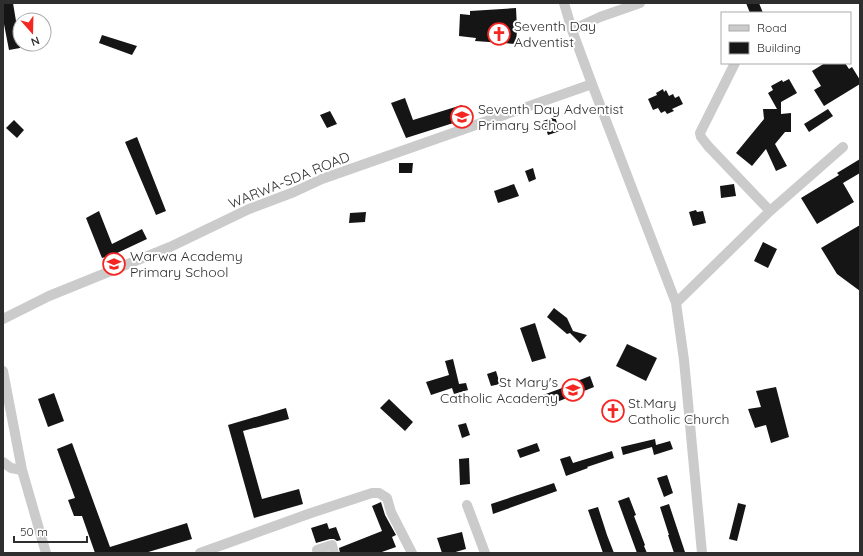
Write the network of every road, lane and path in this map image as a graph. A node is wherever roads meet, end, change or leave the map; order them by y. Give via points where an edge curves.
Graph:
1 (564, 3) edge
2 (640, 3) edge
3 (572, 30) junction
4 (735, 64) edge
5 (592, 84) junction
6 (843, 147) dead end
7 (770, 210) junction
8 (676, 303) junction
9 (3, 319) edge
10 (3, 371) edge
11 (3, 462) edge
12 (22, 470) junction
13 (468, 505) dead end
14 (46, 553) edge
15 (200, 553) edge
16 (318, 553) edge
17 (334, 553) edge
18 (412, 553) edge
19 (484, 553) edge
20 (702, 553) edge

1 - 3 street
2 - 3 street
3 - 5 street
4 - 7 street via 700,133 708,146
5 - 8 street
5 - 9 street, WARWA-SDA ROAD via 322,179 249,209 170,247 49,296
6 - 7 street
7 - 8 street
8 - 20 street via 684,360
10 - 12 street
11 - 12 street via 11,468
12 - 14 street
13 - 19 street
15 - 18 street via 372,493 379,493 386,498
16 - 17 street via 317,550 332,545

